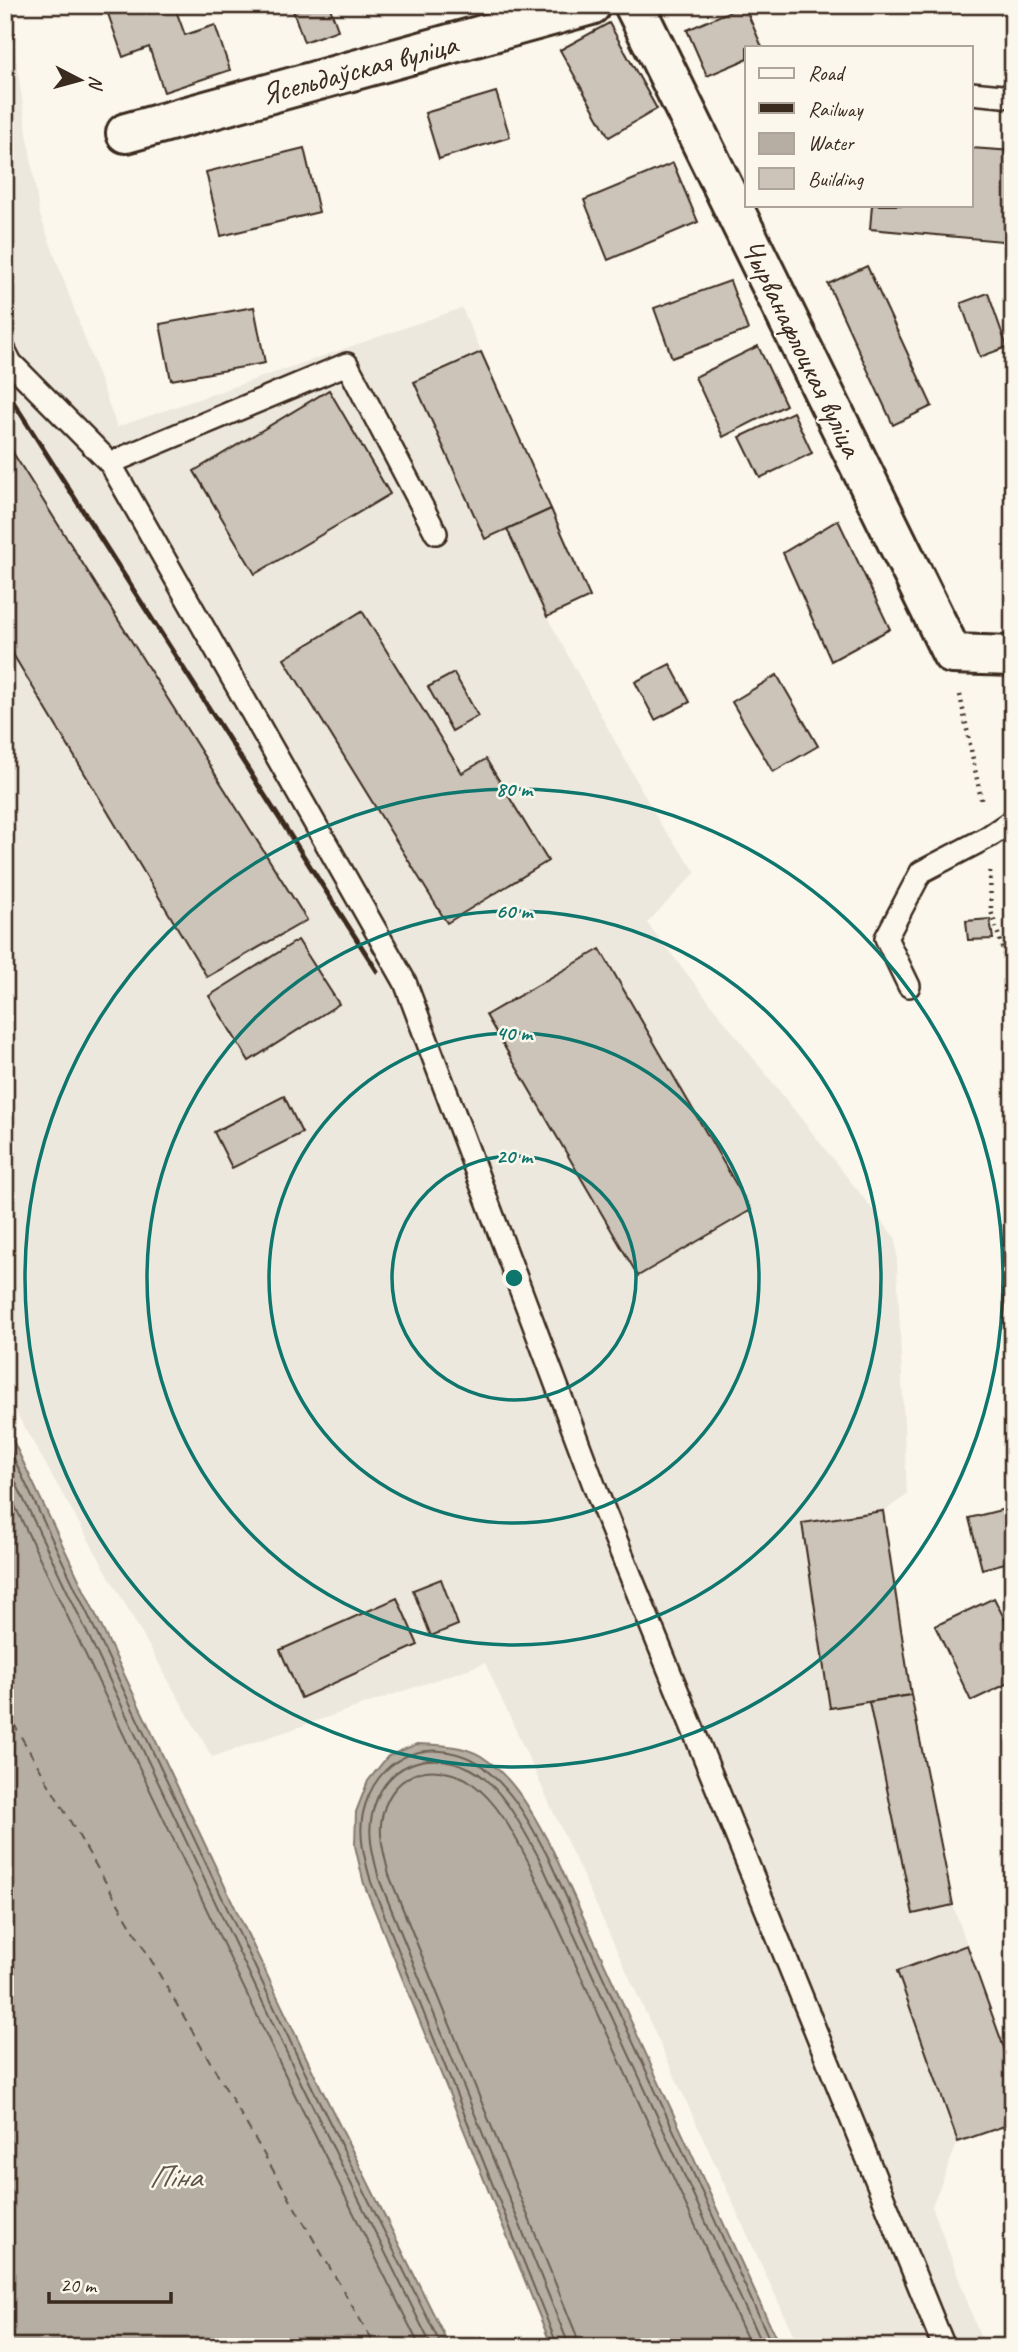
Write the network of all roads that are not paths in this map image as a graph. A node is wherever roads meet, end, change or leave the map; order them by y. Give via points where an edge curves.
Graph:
1 (591, 5) edge
2 (634, 5) edge
3 (972, 93) edge
4 (1013, 97) edge
5 (126, 133) dead end
6 (5, 351) edge
7 (110, 463) junction
8 (436, 533) dead end
9 (1013, 656) edge
10 (1013, 820) edge
11 (909, 986) dead end
12 (944, 2347) edge

1 - 5 street, Ясельдаўская вуліца
2 - 9 street, Чырванафлоцкая вуліца via 952,654
3 - 4 lane
6 - 7 lane via 11,363
7 - 8 lane via 346,364
7 - 12 lane via 405,982 597,1493
10 - 11 lane via 922,872 886,939

